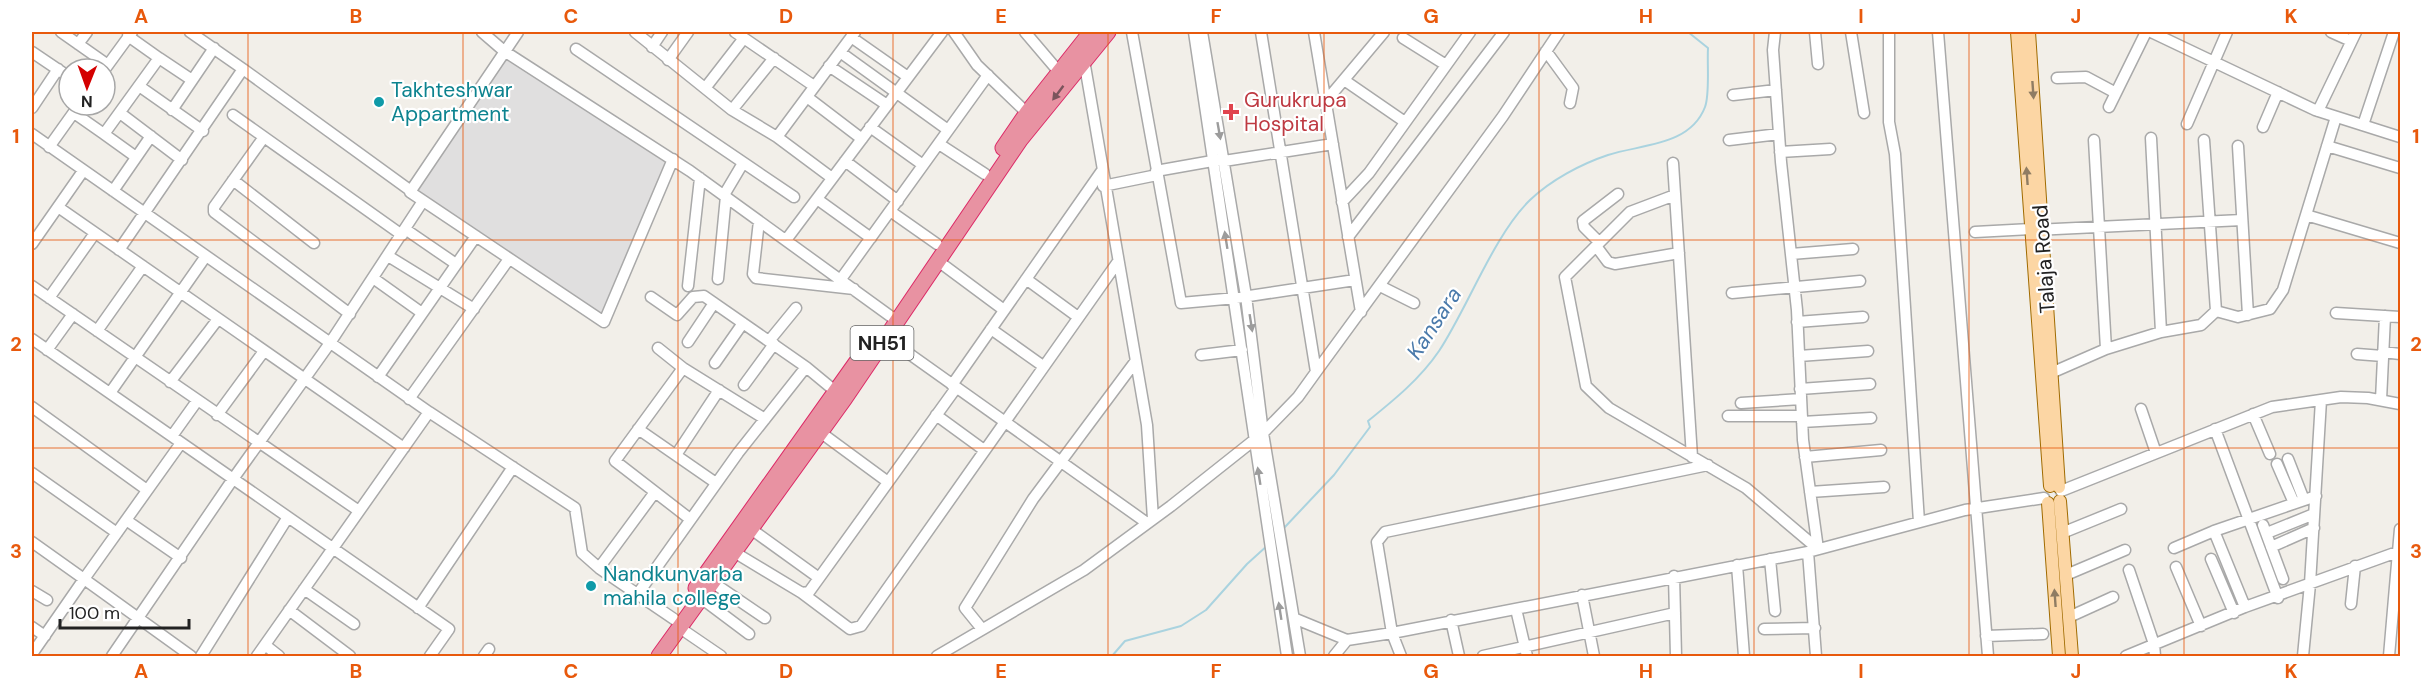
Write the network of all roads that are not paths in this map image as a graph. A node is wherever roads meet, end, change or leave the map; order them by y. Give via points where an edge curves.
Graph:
1 (61, 32) edge
2 (87, 32) edge
3 (190, 32) edge
4 (482, 32) edge
5 (518, 32) edge
6 (635, 32) edge
7 (662, 32) edge
8 (688, 32) edge
9 (942, 32) edge
10 (954, 32) edge
11 (1025, 32) edge
12 (1091, 32) edge
13 (1108, 32) edge
14 (1132, 32) edge
15 (1194, 32) edge
16 (1202, 32) edge
17 (1261, 32) edge
18 (1314, 32) edge
19 (1384, 32) edge
20 (1504, 32) edge
21 (1558, 32) edge
22 (1775, 32) edge
23 (1815, 32) edge
24 (1851, 32) edge
25 (1889, 32) edge
26 (1938, 32) edge
27 (2017, 32) edge
28 (2030, 32) edge
29 (2146, 32) edge
30 (2151, 32) edge
31 (2227, 32) edge
32 (2331, 32) edge
33 (2394, 32) edge
34 (1465, 33) edge
35 (130, 34) edge
36 (740, 34) edge
37 (853, 34) edge
38 (2354, 36) edge
39 (1403, 38) dead end
40 (78, 44) junction
41 (652, 47) junction
42 (214, 48) junction
43 (576, 49) dead end
44 (504, 51) junction
45 (1546, 51) junction
46 (32, 52) edge
47 (840, 52) junction
48 (94, 57) edge
49 (113, 57) edge
50 (159, 58) junction
51 (774, 58) junction
52 (668, 60) junction
53 (1084, 60) junction
54 (2213, 61) junction
55 (1818, 64) dead end
56 (1446, 65) junction
57 (829, 66) junction
58 (57, 68) edge
59 (243, 69) junction
60 (57, 70) edge
61 (1059, 72) junction
62 (988, 75) junction
63 (908, 76) junction
64 (2057, 78) dead end
65 (192, 80) junction
66 (1344, 80) junction
67 (32, 86) edge
68 (139, 86) junction
69 (814, 86) junction
70 (706, 87) junction
71 (1776, 90) junction
72 (897, 92) junction
73 (2278, 92) junction
74 (42, 93) junction
75 (2116, 93) junction
76 (1732, 95) dead end
77 (807, 97) junction
78 (1326, 101) junction
79 (1570, 104) dead end
80 (886, 105) junction
81 (2109, 106) dead end
82 (32, 108) edge
83 (172, 110) junction
84 (732, 110) junction
85 (2318, 111) junction
86 (120, 113) junction
87 (1027, 113) junction
88 (1864, 113) dead end
89 (233, 115) dead end
90 (70, 117) edge
91 (85, 117) edge
92 (2336, 117) junction
93 (1405, 122) junction
94 (2187, 124) dead end
95 (2363, 125) junction
96 (870, 127) junction
97 (2263, 127) dead end
98 (948, 130) junction
99 (203, 131) junction
100 (32, 134) edge
101 (104, 134) junction
102 (1779, 134) junction
103 (151, 136) junction
104 (264, 137) junction
105 (777, 137) junction
106 (2400, 137) edge
107 (2151, 138) dead end
108 (862, 139) junction
109 (1730, 140) dead end
110 (2094, 140) dead end
111 (2205, 140) dead end
112 (939, 144) junction
113 (1333, 144) junction
114 (2238, 146) dead end
115 (2327, 146) junction
116 (49, 147) junction
117 (1830, 149) dead end
118 (1780, 152) junction
119 (1280, 153) junction
120 (136, 157) junction
121 (673, 159) junction
122 (182, 160) junction
123 (1220, 160) junction
124 (845, 161) junction
125 (743, 163) junction
126 (1673, 163) dead end
127 (923, 165) junction
128 (2400, 168) edge
129 (83, 171) junction
130 (1101, 172) junction
131 (1157, 173) junction
132 (985, 174) junction
133 (700, 178) junction
134 (832, 178) junction
135 (233, 180) junction
136 (1103, 186) junction
137 (113, 191) junction
138 (411, 191) junction
139 (1618, 194) dead end
140 (1675, 195) junction
141 (725, 196) junction
142 (794, 197) dead end
143 (817, 199) junction
144 (423, 201) junction
145 (898, 201) junction
146 (1342, 202) junction
147 (58, 207) junction
148 (890, 212) junction
149 (144, 213) junction
150 (2306, 215) junction
151 (2242, 220) junction
152 (759, 221) junction
153 (2211, 221) junction
154 (2155, 224) junction
155 (2101, 227) junction
156 (2035, 230) junction
157 (404, 232) junction
158 (1975, 232) dead end
159 (95, 233) junction
160 (476, 236) junction
161 (1348, 237) junction
162 (871, 238) junction
163 (786, 240) junction
164 (314, 243) dead end
165 (2400, 243) edge
166 (32, 244) edge
167 (937, 244) junction
168 (1597, 244) junction
169 (119, 249) junction
170 (1852, 249) dead end
171 (1678, 253) junction
172 (1791, 254) junction
173 (206, 256) junction
174 (388, 256) junction
175 (509, 259) junction
176 (938, 261) junction
177 (1117, 263) junction
178 (456, 264) junction
179 (143, 266) junction
180 (373, 278) junction
181 (718, 279) dead end
182 (841, 279) junction
183 (1026, 279) junction
184 (1355, 280) junction
185 (1860, 281) dead end
186 (32, 286) edge
187 (688, 286) dead end
188 (1380, 286) junction
189 (1794, 287) junction
190 (439, 288) junction
191 (1301, 288) junction
192 (854, 289) junction
193 (181, 293) junction
194 (1732, 293) dead end
195 (651, 297) dead end
196 (1241, 297) junction
197 (49, 298) junction
198 (714, 303) junction
199 (1414, 303) dead end
200 (796, 308) dead end
201 (474, 309) junction
202 (1004, 310) junction
203 (2216, 311) junction
204 (1361, 312) junction
205 (422, 313) junction
206 (73, 314) junction
207 (350, 314) junction
208 (2336, 314) dead end
209 (2248, 315) junction
210 (2385, 316) junction
211 (1078, 317) junction
212 (1863, 317) dead end
213 (2400, 317) edge
214 (893, 318) junction
215 (218, 319) junction
216 (1797, 322) junction
217 (743, 323) junction
218 (991, 329) junction
219 (97, 331) junction
220 (2161, 332) junction
221 (882, 334) junction
222 (32, 339) edge
223 (688, 342) dead end
224 (330, 343) junction
225 (772, 343) junction
226 (658, 348) dead end
227 (2106, 349) junction
228 (47, 350) junction
229 (1242, 350) junction
230 (264, 351) junction
231 (1868, 351) dead end
232 (2357, 354) dead end
233 (2383, 354) junction
234 (2400, 354) edge
235 (1201, 355) dead end
236 (1799, 356) junction
237 (135, 357) junction
238 (1135, 362) junction
239 (715, 363) dead end
240 (1043, 366) junction
241 (806, 367) junction
242 (683, 368) junction
243 (1316, 372) junction
244 (2051, 373) junction
245 (378, 377) junction
246 (305, 379) junction
247 (170, 382) junction
248 (1870, 384) dead end
249 (744, 385) dead end
250 (954, 386) junction
251 (719, 390) junction
252 (836, 391) junction
253 (110, 393) junction
254 (1801, 394) junction
255 (410, 399) junction
256 (2321, 400) junction
257 (2381, 400) junction
258 (197, 401) junction
259 (1741, 403) dead end
260 (2400, 404) edge
261 (32, 407) edge
262 (2141, 409) dead end
263 (429, 412) junction
264 (2253, 414) junction
265 (217, 415) junction
266 (936, 415) junction
267 (1728, 416) dead end
268 (1871, 418) dead end
269 (765, 419) junction
270 (1802, 419) junction
271 (1003, 422) junction
272 (638, 429) junction
273 (2215, 429) junction
274 (820, 432) junction
275 (1258, 435) junction
276 (176, 439) junction
277 (258, 444) junction
278 (404, 448) junction
279 (984, 450) junction
280 (1881, 450) dead end
281 (2156, 453) junction
282 (2270, 454) dead end
283 (676, 455) junction
284 (1692, 457) junction
285 (1805, 457) junction
286 (2288, 459) dead end
287 (1059, 462) junction
288 (2277, 464) dead end
289 (1708, 465) junction
290 (513, 467) junction
291 (32, 473) edge
292 (233, 479) junction
293 (888, 482) junction
294 (716, 483) junction
295 (1884, 487) dead end
296 (147, 490) junction
297 (654, 492) junction
298 (1810, 492) junction
299 (2054, 494) junction
300 (2316, 496) junction
301 (2299, 501) junction
302 (1977, 508) junction
303 (1270, 509) junction
304 (2121, 509) dead end
305 (359, 511) junction
306 (2314, 514) junction
307 (288, 517) junction
308 (2250, 518) junction
309 (690, 519) junction
310 (126, 520) junction
311 (1150, 521) junction
312 (1919, 522) junction
313 (2314, 528) junction
314 (751, 529) junction
315 (2400, 529) edge
316 (2214, 531) junction
317 (117, 533) junction
318 (2062, 533) junction
319 (32, 542) edge
320 (2271, 547) junction
321 (333, 548) junction
322 (2174, 548) dead end
323 (1813, 550) junction
324 (2125, 550) dead end
325 (734, 552) junction
326 (2400, 552) edge
327 (181, 558) junction
328 (1770, 559) junction
329 (2211, 559) dead end
330 (1737, 565) junction
331 (2355, 566) junction
332 (2176, 567) dead end
333 (599, 568) junction
334 (2129, 570) dead end
335 (2066, 575) junction
336 (1674, 576) junction
337 (819, 578) junction
338 (84, 579) junction
339 (2283, 579) dead end
340 (712, 582) junction
341 (2310, 584) junction
342 (304, 589) junction
343 (32, 591) edge
344 (802, 593) junction
345 (637, 595) junction
346 (1582, 596) junction
347 (2113, 597) dead end
348 (701, 598) junction
349 (2278, 598) junction
350 (46, 600) dead end
351 (2351, 604) dead end
352 (2245, 607) junction
353 (418, 608) junction
354 (1516, 609) junction
355 (289, 610) junction
356 (1774, 611) dead end
357 (1675, 613) junction
358 (2234, 613) junction
359 (2069, 617) junction
360 (141, 618) junction
361 (765, 618) dead end
362 (1296, 619) junction
363 (1451, 620) junction
364 (677, 623) junction
365 (354, 624) dead end
366 (2201, 626) junction
367 (32, 627) edge
368 (1815, 628) junction
369 (982, 629) junction
370 (1764, 629) dead end
371 (1392, 633) junction
372 (1590, 633) junction
373 (749, 634) dead end
374 (2043, 634) dead end
375 (45, 636) junction
376 (1986, 636) junction
377 (1347, 640) junction
378 (2154, 644) junction
379 (265, 645) junction
380 (1526, 652) edge
381 (32, 654) edge
382 (112, 657) edge
383 (190, 657) edge
384 (201, 657) edge
385 (256, 657) edge
386 (279, 657) edge
387 (350, 657) edge
388 (430, 657) edge
389 (648, 657) edge
390 (659, 657) edge
391 (721, 657) edge
392 (937, 657) edge
393 (1287, 657) edge
394 (1300, 657) edge
395 (1334, 657) edge
396 (1401, 657) edge
397 (1459, 657) edge
398 (1483, 657) edge
399 (1594, 657) edge
400 (1676, 657) edge
401 (1744, 657) edge
402 (1816, 657) edge
403 (1988, 657) edge
404 (2059, 657) edge
405 (2072, 657) edge
406 (2126, 657) edge
407 (2155, 657) edge
408 (2303, 657) edge
409 (2389, 657) edge

1 - 40 street
2 - 40 street
3 - 42 street
4 - 44 street
5 - 44 street
6 - 41 street
7 - 41 street
8 - 52 street
9 - 63 street
10 - 62 street
11 - 61 street
12 - 61 highway, NH51
13 - 53 highway, NH51
14 - 131 street
15 - 123 street
16 -> 123 street
17 - 119 street
18 - 78 street
19 - 66 street
20 - 161 street
21 - 45 street
22 - 71 street
23 - 55 street
24 - 88 street
25 - 312 street via 1889,130 1895,154
26 - 302 street
156 -> 27 main road, Talaja Road
28 -> 156 main road, Talaja Road
29 - 75 street
30 - 54 street
31 - 54 street
32 - 38 street
33 - 95 street
34 - 56 street
35 - 49 street
35 - 50 street
36 - 51 street
36 - 70 street
37 - 47 street
37 - 63 street
38 - 85 street
39 - 56 street
40 - 48 street
41 - 52 street
42 - 59 street
42 - 65 street
43 - 125 street
44 - 121 street
44 - 138 street
45 - 79 street via 1573,88
45 - 188 street
46 - 58 street
47 - 57 street
47 - 72 street
50 - 65 street
50 - 68 street
51 - 69 street
51 - 84 street
52 - 70 street
53 - 130 street
53 -> 176 highway, NH51 via 1020,140
54 - 73 street
54 - 94 street
56 - 93 street
57 - 69 street
57 - 80 street
59 - 99 street
59 - 138 street
60 - 74 street
61 - 87 highway, NH51
62 - 87 street
62 - 98 street
63 - 72 street
64 - 75 street via 2086,77
65 - 83 street
66 - 78 street
66 - 93 street
67 - 74 street
68 - 83 street
68 - 86 street
69 - 77 street
70 - 84 street
71 - 76 street
71 - 102 street
72 - 80 street
72 - 98 street
73 - 85 street
73 - 97 street
74 - 82 street
75 - 81 street
77 - 105 street
77 - 108 street
78 - 113 street
80 - 96 street
83 - 99 street
84 - 105 street
85 - 92 street
86 - 101 street
86 - 103 street
87 - 132 highway, NH51
89 - 104 street
90 - 116 street
91 - 101 street
92 - 95 street
92 - 115 street
93 - 146 street
95 - 106 street
96 - 108 street
96 - 127 street
98 - 112 street
99 - 122 street
100 - 116 street
101 - 120 street
102 - 109 street
102 - 118 street
103 - 120 street
103 - 122 street
104 - 135 street
104 - 157 street
105 - 134 street
107 - 154 street
108 - 124 street
110 - 155 street
111 - 153 street
112 - 127 street
112 - 132 street
113 - 119 street
113 - 146 street
114 - 151 street
115 - 128 street
115 - 150 street
116 - 129 street
117 - 118 street
118 - 172 street
119 - 123 street
119 - 191 street
120 - 137 street
121 - 133 street
121 - 175 street via 604,322
122 - 149 street
123 - 131 street
123 - 196 street
124 - 134 street
124 - 145 street
125 - 141 street
125 - 142 street
126 - 140 street
127 - 145 street
129 - 137 street
129 - 147 street
130 - 136 street
130 - 183 street
131 - 136 street
131 - 196 street via 1178,300 1184,304
132 - 167 highway, NH51
133 - 141 street
133 - 187 street
134 - 143 street
135 - 164 street
135 - 207 street via 214,207 216,215
136 - 177 street
137 - 149 street
138 - 144 street
139 - 168 street via 1583,221
140 - 168 street via 1630,212
140 - 171 street
141 - 152 street
141 - 181 street
143 - 162 street
143 - 163 street
144 - 157 street
144 - 160 street
145 - 148 street
146 - 161 street
147 - 159 street
147 - 166 street
148 - 162 street
148 - 167 street
149 - 169 street
149 - 173 street
150 - 165 street
150 - 209 street via 2283,290 2270,309
151 - 153 street
151 - 209 street
152 - 163 street
152 - 192 street via 753,274 756,278
153 - 154 street
153 - 203 street
154 - 155 street
154 - 220 street
155 - 156 street
155 - 227 street
156 - 158 street
156 - 244 main road, Talaja Road
156 - 299 main road, Talaja Road
157 - 174 street
157 - 178 street
159 - 169 street
159 - 197 street
160 - 175 street
160 - 178 street
161 - 184 street
162 - 182 street
163 - 182 street
167 - 214 highway, NH51
168 - 171 street via 1611,264
168 - 284 street via 1565,277 1586,386 1609,408
169 - 179 street
170 - 172 street
171 - 284 street
172 - 189 street
173 - 193 street
173 - 224 street
174 - 180 street
174 - 190 street
175 - 201 street
176 - 202 street
176 - 214 highway, NH51
177 - 211 street
177 - 238 street
178 - 190 street
179 - 193 street
179 - 219 street
180 - 205 street
180 - 207 street
182 - 192 street
183 - 202 street
183 - 211 street
184 - 191 street
184 - 204 street
185 - 189 street
186 - 197 street
188 - 199 street
188 - 204 street
189 - 194 street
189 - 216 street
190 - 201 street
190 - 205 street
191 - 196 street
191 - 243 street
192 - 214 street
193 - 215 street
193 - 237 street
195 - 198 street via 677,315 696,296
196 - 229 street
196 -> 275 street
197 - 206 street
198 - 217 street
198 - 223 street
200 - 225 street
201 - 255 street
202 - 218 street
203 - 209 street via 2238,318
203 - 220 street via 2201,325
204 - 243 street
205 - 245 street
206 - 219 street
206 - 228 street
207 - 224 street
208 - 210 street
210 - 213 street
210 - 233 street
211 - 240 street
212 - 216 street
214 - 221 highway, NH51
215 - 230 street
215 - 247 street
216 - 236 street
217 - 225 street
217 - 239 street
218 - 240 street
218 - 250 street
219 - 237 street
220 - 227 street
221 - 250 street
221 - 252 highway, NH51
221 - 274 highway, NH51
222 - 228 street
224 - 245 street
224 - 246 street
225 - 241 street
225 - 249 street
226 - 242 street
227 - 244 street
228 - 253 street
229 - 235 street
229 - 275 street
230 - 246 street
230 - 265 street
231 - 236 street
232 - 233 street
233 - 234 street
233 - 257 street
236 - 254 street
237 - 247 street
237 - 253 street
238 - 287 street
238 - 311 street via 1147,425
240 - 271 street
241 - 252 street
241 - 269 street
242 - 251 street
242 - 272 street
243 - 275 street via 1298,398
244 - 299 main road, Talaja Road
245 - 255 street
246 - 277 street
246 - 278 street
247 - 258 street
248 - 254 street
250 - 266 street
250 - 271 street
251 - 269 street
251 - 283 street
252 - 364 highway, NH51
253 - 276 street
254 - 259 street
254 - 270 street
255 - 263 street
256 - 257 street
256 - 264 street via 2272,407
256 - 300 street
257 - 260 street
258 - 265 street
258 - 276 street
261 - 296 street
262 - 281 street
263 - 278 street
263 - 290 street
264 - 273 street
264 - 282 street
265 - 277 street
266 - 279 street
266 - 293 street
267 - 270 street
268 - 270 street
269 - 294 street
270 - 285 street
271 - 279 street
271 - 287 street
272 - 283 street
272 - 297 street via 615,460
273 - 281 street
273 - 308 street
274 - 293 street
274 - 314 highway, NH51
275 - 303 street
275 - 311 street
276 - 292 street
276 - 296 street
277 - 292 street
277 - 305 street
278 - 305 street
279 - 344 street via 861,626 850,629
280 - 285 street
281 - 299 street
283 - 294 street
284 - 289 street
285 - 298 street
286 - 301 street
287 - 311 street
287 - 369 street via 965,608
288 - 301 street
289 - 323 street via 1746,488
289 - 371 street via 1385,532 1377,542
290 - 333 street via 575,508 581,550
290 - 353 street
291 - 317 street
292 - 307 street
292 - 327 street
293 - 337 street
294 - 309 street
295 - 298 street
296 - 310 street
297 - 309 street
297 - 333 street
298 - 323 street
299 - 302 street
299 - 318 main road, Talaja Road
404 -> 299 main road, Talaja Road
300 - 301 street
300 - 306 street
301 - 308 street
302 - 312 street
302 - 376 street
303 - 362 street
393 -> 303 street via 1272,565
304 - 318 street
305 - 321 street
306 - 313 street
306 - 320 street via 2265,529
307 - 321 street
307 - 384 street
308 - 316 street
308 - 349 street
309 - 345 street
310 - 317 street
310 - 327 street
311 - 369 street via 1084,570
312 - 323 street
313 - 320 street
313 - 341 street
314 - 325 highway, NH51
314 - 337 street
315 - 326 street
316 - 322 street
316 - 352 street
317 - 338 street
318 - 335 main road, Talaja Road
319 - 338 street
320 - 339 street
321 - 342 street
321 - 353 street
323 - 328 street
323 - 368 street
324 - 335 street
325 - 340 highway, NH51
325 - 344 street
326 - 331 street
326 - 409 street
327 - 360 street
328 - 330 street
328 - 356 street
329 - 358 street
330 - 336 street
330 - 401 street
331 - 341 street
331 - 351 street
332 - 366 street
333 - 345 street
334 - 378 street
335 - 359 main road, Talaja Road
336 - 346 street
336 - 357 street
337 - 344 street via 809,592
338 - 360 street
338 - 375 street
340 - 348 highway, NH51
340 - 361 street
341 - 349 street
341 - 408 street
342 - 355 street
342 - 365 street
343 - 350 street
345 - 364 street
346 - 354 street
346 - 372 street
347 - 359 street
348 - 364 highway, NH51
348 - 373 street
349 - 352 street
352 - 358 street
353 - 388 street via 449,629
354 - 363 street
354 - 380 street
355 - 379 street
355 - 387 street
357 - 372 street
357 - 400 street
358 - 366 street
359 - 405 main road, Talaja Road
360 - 382 street
360 - 383 street
362 - 377 street
362 - 394 street
363 - 371 street
363 - 397 street
364 - 389 highway, NH51
364 - 390 highway, NH51
364 - 391 street
366 - 378 street
367 - 375 street
368 - 370 street
368 - 402 street
369 - 392 street
371 - 377 street
371 - 396 street
372 - 380 street
372 - 399 street
374 - 376 street
375 - 381 street
376 - 403 street
377 - 395 street
378 - 406 street
378 - 407 street
379 - 385 street
379 - 386 street
380 - 398 street

